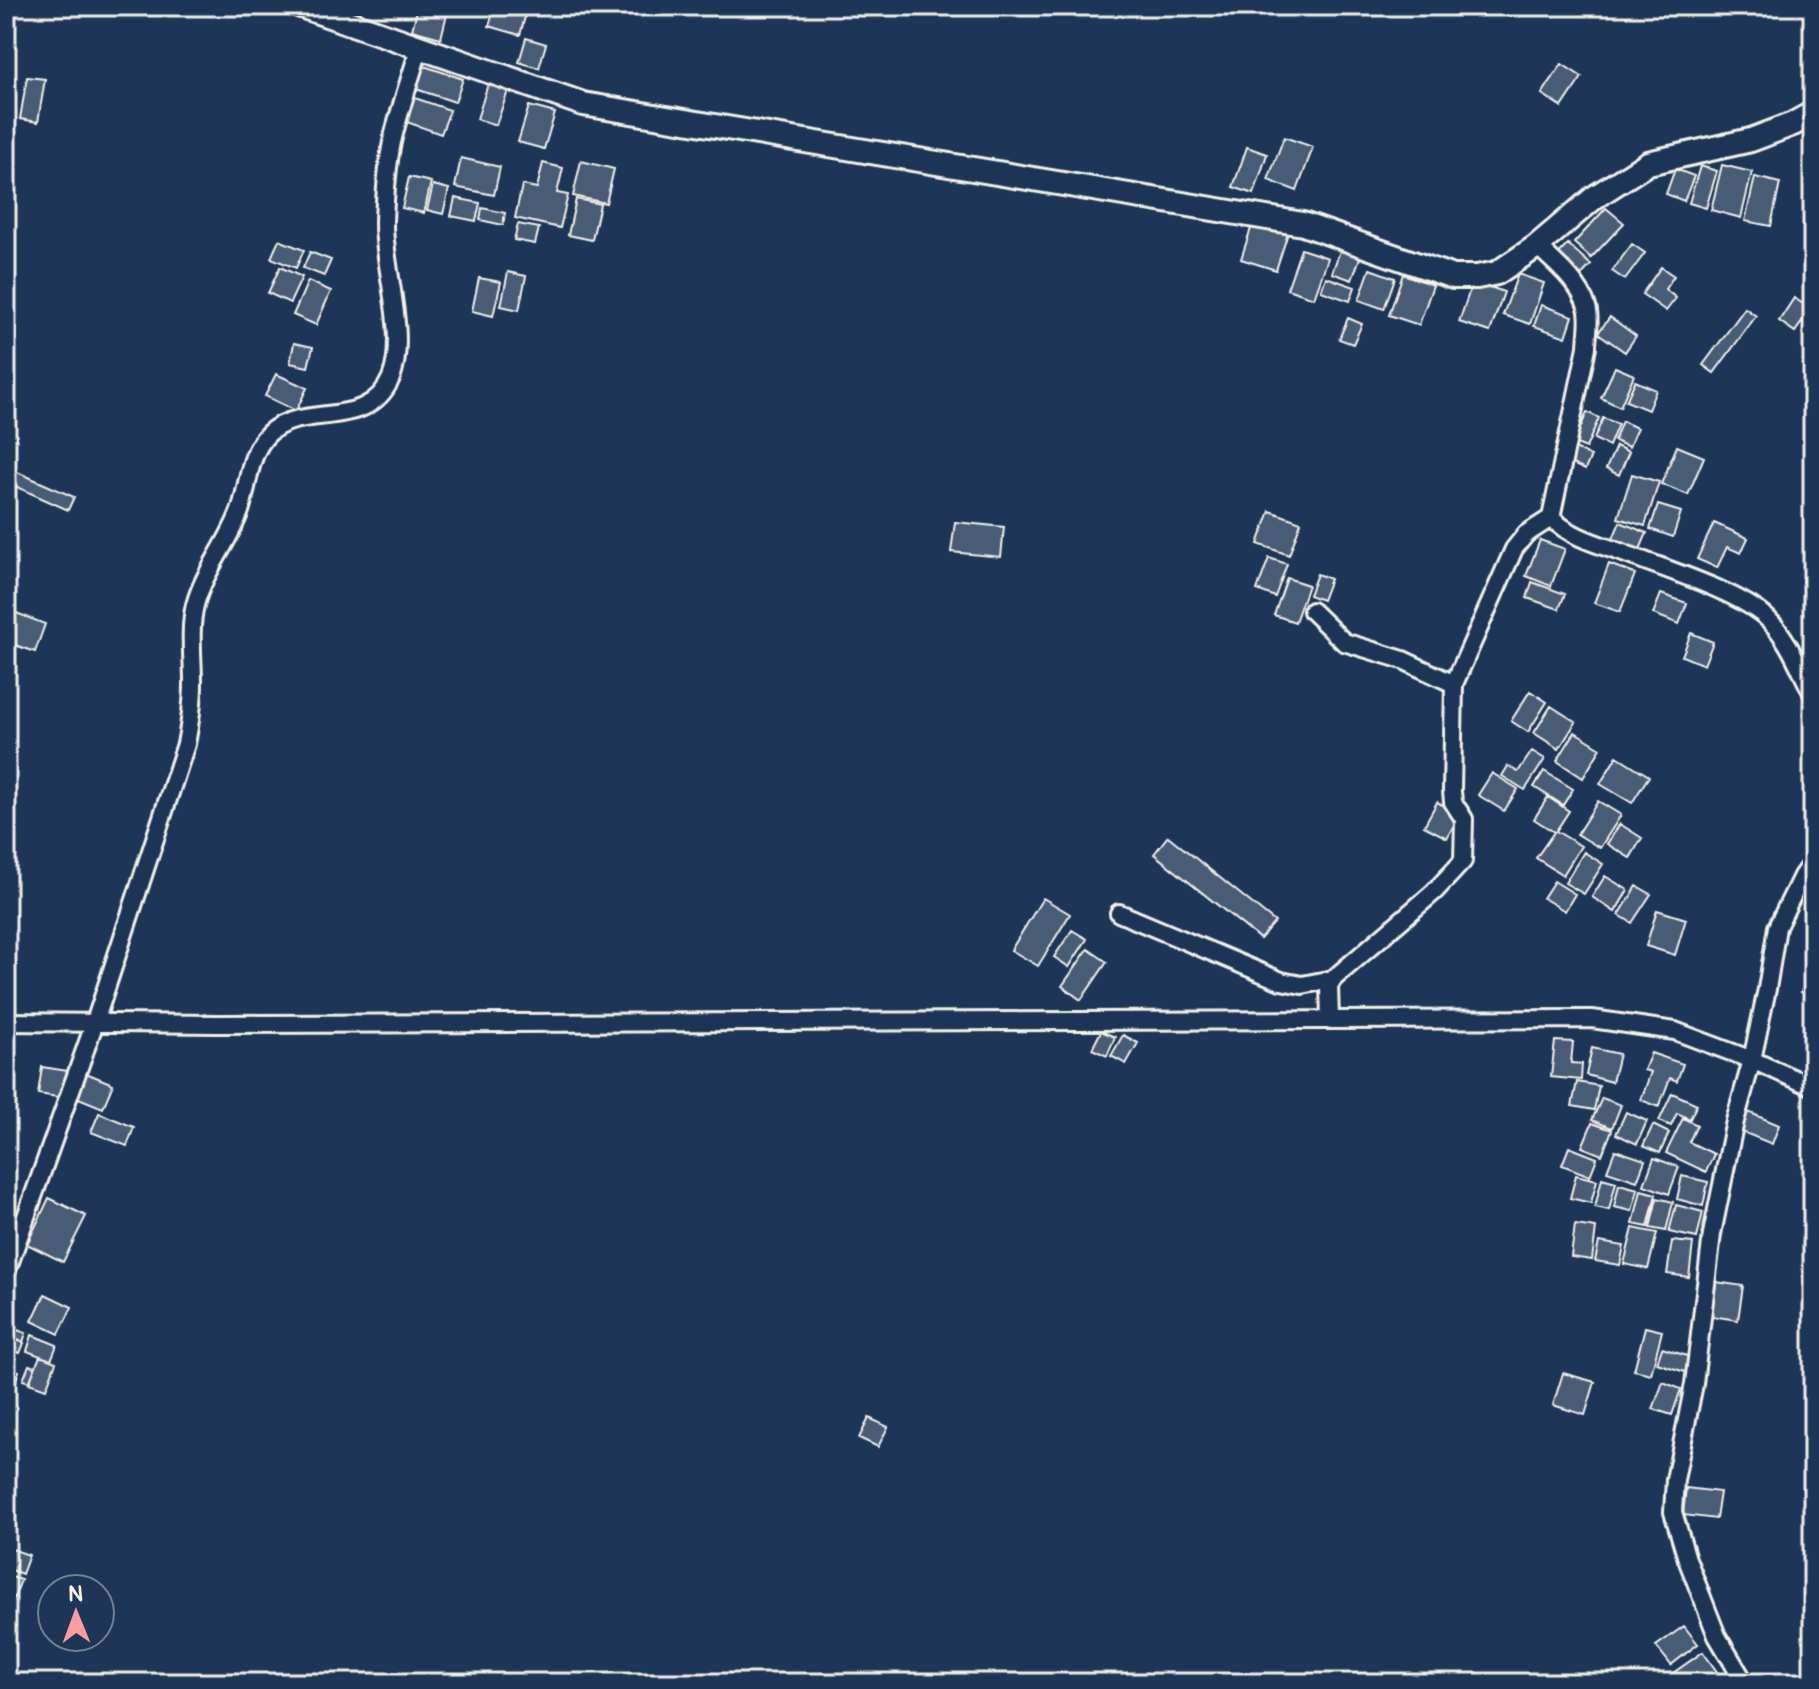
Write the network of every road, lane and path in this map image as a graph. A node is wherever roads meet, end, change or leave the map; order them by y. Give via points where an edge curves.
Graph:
1 (301, 6) edge
2 (419, 49) junction
3 (1813, 113) edge
4 (1537, 246) junction
5 (1551, 518) junction
6 (1312, 611) dead end
7 (1813, 651) edge
8 (1801, 670) junction
9 (1454, 684) junction
10 (1813, 694) edge
11 (1813, 861) edge
12 (1119, 913) dead end
13 (1333, 979) junction
14 (1330, 1019) junction
15 (6, 1022) edge
16 (95, 1022) junction
17 (1752, 1060) junction
18 (1813, 1087) edge
19 (12, 1237) edge
20 (6, 1273) edge
21 (1745, 1683) edge

1 - 2 street
2 - 4 street via 583,104 1303,224 1453,277 1497,273
2 - 16 street via 392,144 384,223 396,363 379,395 357,410 287,421 262,441 253,459 240,512 195,605 186,744
3 - 4 street via 1751,140 1648,163 1595,197
4 - 5 street via 1570,279 1587,307 1588,326
5 - 8 street via 1572,534 1753,607 1784,638
5 - 9 street via 1514,549
6 - 9 street via 1344,642 1403,660
7 - 8 street
8 - 10 street
9 - 13 street via 1452,791 1464,819 1463,861
11 - 17 street via 1777,927
12 - 13 street via 1281,981 1302,985
13 - 14 street
14 - 16 street
14 - 17 street via 1592,1019 1675,1031
15 - 16 street
16 - 19 street
17 - 18 street
17 - 21 street via 1712,1234 1673,1512 1717,1636
19 - 20 street

